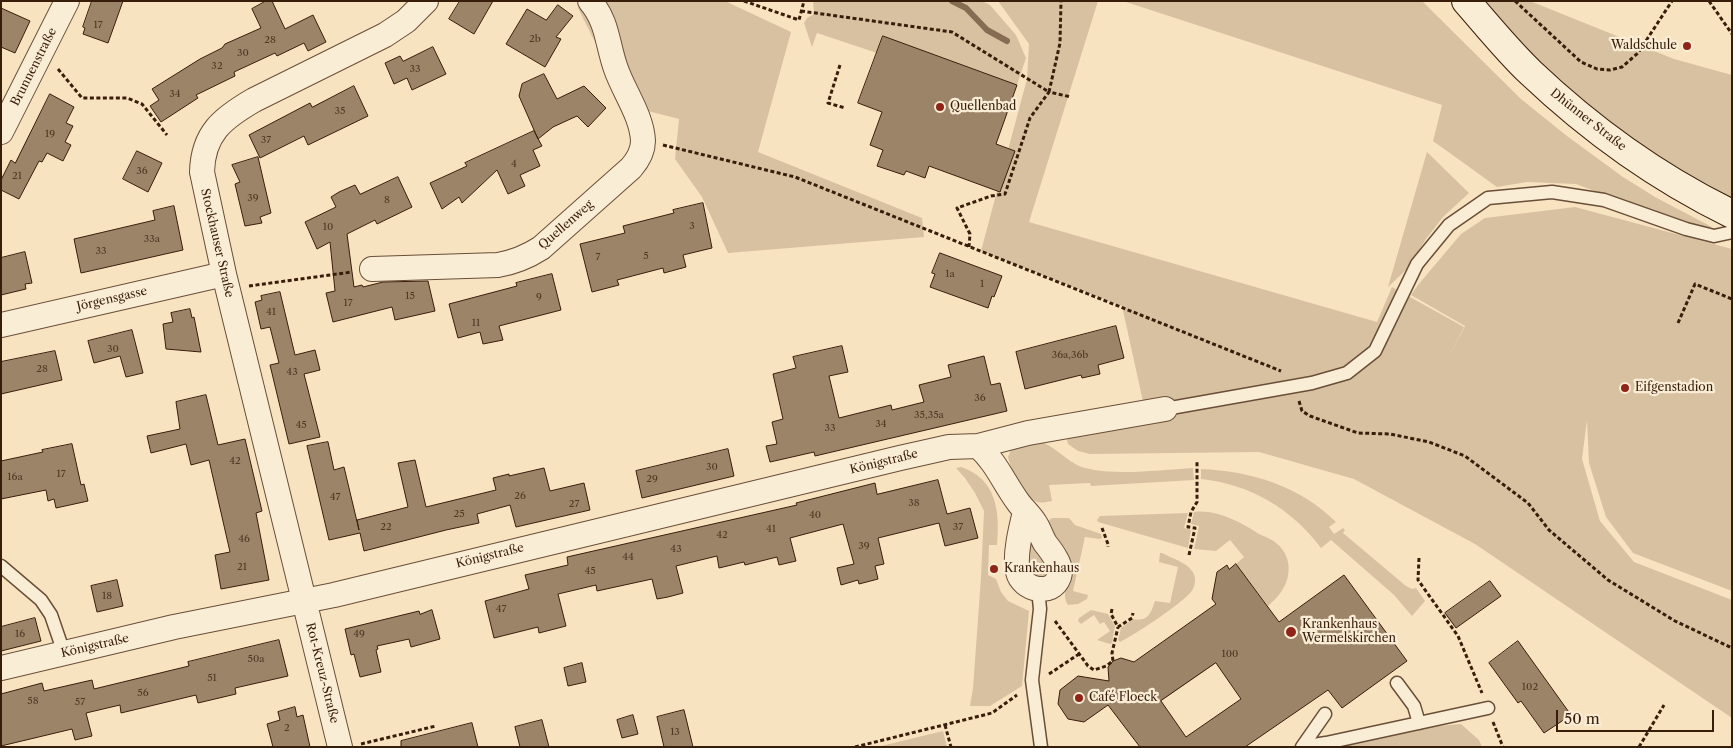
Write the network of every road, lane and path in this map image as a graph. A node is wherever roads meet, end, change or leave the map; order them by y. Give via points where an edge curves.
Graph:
1 (426, 1) edge
2 (590, 1) edge
3 (744, 1) edge
4 (804, 1) edge
5 (1061, 1) edge
6 (1466, 1) edge
7 (1515, 1) edge
8 (1672, 1) edge
9 (1709, 1) edge
10 (58, 5) edge
11 (801, 12) junction
12 (1732, 34) edge
13 (42, 53) junction
14 (840, 65) dead end
15 (1049, 92) junction
16 (1071, 97) dead end
17 (845, 108) dead end
18 (1, 132) edge
19 (167, 135) dead end
20 (643, 140) junction
21 (1732, 214) edge
22 (1732, 232) edge
23 (969, 247) junction
24 (372, 269) joint
25 (224, 274) junction
26 (251, 285) dead end
27 (1732, 299) edge
28 (1678, 323) dead end
29 (1, 325) edge
30 (1312, 383) junction
31 (1293, 387) junction
32 (1165, 409) joint
33 (978, 446) junction
34 (1197, 462) dead end
35 (1025, 512) junction
36 (1102, 528) dead end
37 (1108, 548) dead end
38 (1189, 555) dead end
39 (1419, 558) dead end
40 (1, 566) edge
41 (1038, 589) junction
42 (304, 600) junction
43 (1112, 609) dead end
44 (1133, 613) dead end
45 (1118, 627) junction
46 (1732, 648) edge
47 (64, 653) junction
48 (1079, 654) dead end
49 (1113, 661) dead end
50 (1, 668) edge
51 (1397, 683) dead end
52 (1032, 686) junction
53 (1664, 705) dead end
54 (1488, 708) junction
55 (1325, 714) dead end
56 (1419, 723) junction
57 (945, 724) junction
58 (436, 726) dead end
59 (350, 746) edge
60 (1302, 746) edge
61 (855, 747) edge
62 (951, 747) edge
63 (1040, 747) edge
64 (1503, 747) edge
65 (1639, 747) edge

1 - 25 street, Stockhauser Straße via 406,21 385,35 254,100 216,128 205,146 202,172
2 - 20 street via 602,17 616,69
3 - 11 path via 799,20
4 - 11 path
5 - 15 path via 1060,43
6 - 21 main road, Dhünner Straße via 1530,72 1587,121 1633,156
7 - 8 path via 1581,62 1610,70 1622,66 1638,53
9 - 12 path
10 - 13 street, Brunnenstraße
11 - 15 path via 952,32
13 - 18 street, Brunnenstraße
13 - 19 path via 82,98 127,98 142,104
14 - 17 path via 828,103
15 - 16 path
15 - 23 path via 1030,118 1005,194 957,208 970,234
20 - 23 path via 795,177
20 - 24 street, Quellenweg via 642,150 631,168 541,248 526,257 498,265
22 - 30 lane via 1714,236 1604,200 1552,192 1488,198 1449,225 1417,264 1375,351 1347,373
23 - 30 path
24 - 26 path
25 - 29 street, Jörgensgasse
25 - 42 street, Stockhauser Straße
27 - 28 path via 1695,284
30 - 31 lane
31 - 32 lane
31 - 46 path via 1302,410 1310,416 1358,433 1390,434 1429,442 1466,456 1528,503 1549,530 1608,580 1675,621
32 - 33 street, Königstraße via 1028,433
33 - 35 street via 992,460
33 - 42 street, Königstraße via 949,447 916,454
34 - 38 path via 1197,502 1188,527 1195,528
35 - 41 street via 1018,571 1024,583
35 - 41 street via 1036,524 1060,567 1054,584
36 - 37 path
39 - 54 path via 1418,580 1458,636
40 - 47 lane via 41,600
41 - 52 lane via 1040,608
42 - 47 street, Königstraße
42 - 59 street, Rot-Kreuz-Straße
43 - 45 path via 1111,614
44 - 45 path via 1132,618
45 - 49 path
47 - 50 street, Königstraße
48 - 52 path
51 - 56 lane via 1414,706
52 - 57 path via 992,713
52 - 63 lane
53 - 65 path
54 - 56 lane
54 - 64 path
55 - 60 lane
56 - 60 lane
57 - 61 path
57 - 62 path
58 - 59 path

